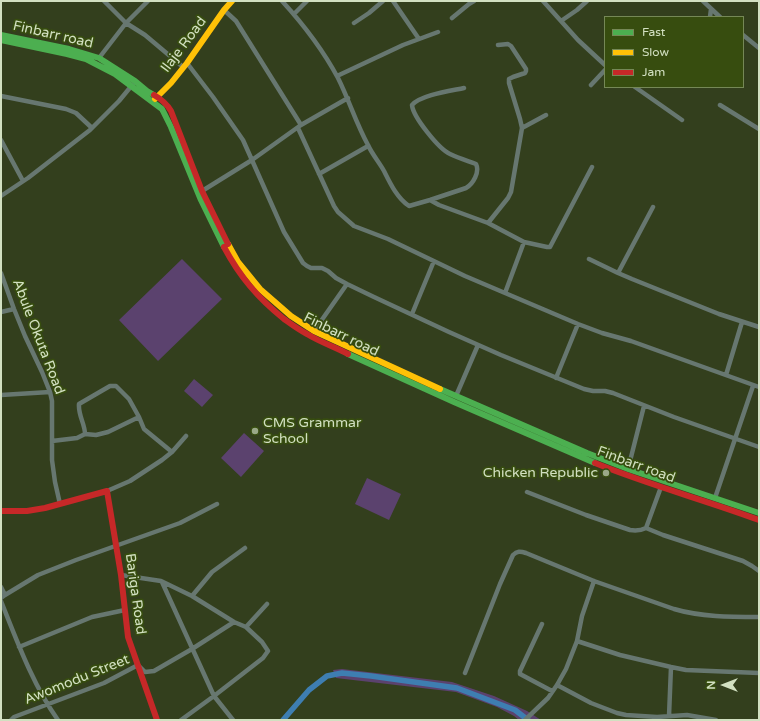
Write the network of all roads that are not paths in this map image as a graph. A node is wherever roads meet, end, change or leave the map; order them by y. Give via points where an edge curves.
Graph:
1 (104, 1) edge
2 (148, 1) edge
3 (232, 1) edge
4 (282, 1) edge
5 (307, 1) edge
6 (383, 1) edge
7 (393, 1) edge
8 (474, 1) edge
9 (543, 1) edge
10 (587, 1) edge
11 (703, 1) edge
12 (224, 10) junction
13 (711, 10) junction
14 (294, 14) junction
15 (710, 16) edge
16 (719, 16) edge
17 (452, 18) dead end
18 (561, 21) junction
19 (126, 22) junction
20 (354, 23) dead end
21 (438, 32) dead end
22 (1, 35) edge
23 (744, 36) edge
24 (418, 39) junction
25 (1, 40) edge
26 (498, 45) dead end
27 (759, 48) edge
28 (99, 58) junction
29 (604, 64) edge
30 (185, 65) junction
31 (604, 71) edge
32 (337, 76) junction
33 (133, 84) junction
34 (591, 85) dead end
35 (464, 88) dead end
36 (636, 88) edge
37 (1, 96) edge
38 (348, 98) junction
39 (155, 99) junction
40 (720, 105) dead end
41 (546, 115) dead end
42 (682, 120) dead end
43 (300, 127) junction
44 (92, 128) junction
45 (522, 128) junction
46 (759, 129) edge
47 (1, 140) edge
48 (368, 146) junction
49 (252, 160) junction
50 (592, 167) dead end
51 (318, 174) junction
52 (23, 181) junction
53 (202, 191) junction
54 (1, 196) edge
55 (430, 200) junction
56 (653, 207) dead end
57 (488, 223) junction
58 (524, 242) junction
59 (589, 259) dead end
60 (434, 261) junction
61 (1, 273) edge
62 (618, 273) junction
63 (347, 284) junction
64 (505, 293) junction
65 (14, 309) junction
66 (3, 312) edge
67 (412, 314) junction
68 (1, 318) edge
69 (742, 322) junction
70 (578, 324) junction
71 (759, 327) edge
72 (314, 331) junction
73 (478, 345) junction
74 (726, 375) junction
75 (556, 378) junction
76 (753, 386) junction
77 (759, 387) edge
78 (50, 392) junction
79 (1, 395) edge
80 (456, 396) junction
81 (644, 406) junction
82 (139, 417) junction
83 (85, 434) junction
84 (186, 436) dead end
85 (734, 439) junction
86 (52, 441) junction
87 (759, 447) edge
88 (172, 452) junction
89 (585, 456) junction
90 (628, 469) junction
91 (660, 487) junction
92 (107, 491) junction
93 (527, 492) dead end
94 (715, 498) junction
95 (60, 504) junction
96 (217, 504) dead end
97 (1, 511) edge
98 (759, 513) edge
99 (759, 520) edge
100 (646, 528) junction
101 (116, 546) junction
102 (245, 548) dead end
103 (759, 571) edge
104 (121, 575) junction
105 (161, 581) junction
106 (594, 581) junction
107 (1, 587) edge
108 (192, 596) junction
109 (2, 598) edge
110 (267, 604) dead end
111 (125, 610) junction
112 (759, 617) edge
113 (234, 622) junction
114 (542, 624) dead end
115 (246, 627) junction
116 (577, 641) junction
117 (19, 647) junction
118 (192, 648) junction
119 (138, 665) junction
120 (671, 667) junction
121 (465, 673) dead end
122 (759, 673) edge
123 (557, 685) junction
124 (552, 691) junction
125 (214, 696) junction
126 (47, 705) junction
127 (666, 718) edge
128 (11, 720) edge
129 (58, 720) edge
130 (157, 720) edge
131 (181, 720) edge
132 (233, 720) edge
133 (525, 720) edge
134 (716, 720) edge

1 - 19 street
2 - 19 street
3 - 12 main road, Ilaje Road
4 - 14 street
5 - 14 street
6 - 20 street
7 - 24 street
8 - 17 street
9 - 18 street
10 - 18 street
11 - 13 street
12 - 30 main road, Ilaje Road
12 - 43 street via 236,21
13 - 15 street
13 - 16 street
14 - 32 street
18 - 29 street
19 - 28 street
19 - 30 street
21 - 24 street
22 - 28 main road, Finbarr road
23 - 27 street
24 - 32 street
25 - 33 main road, Finbarr road via 86,59
26 - 45 street via 512,46 526,69 525,73 509,79
28 - 33 main road, Finbarr road
30 - 39 main road, Ilaje Road
30 - 49 street via 213,96 243,140
31 - 34 street
32 - 38 street
33 - 39 main road, Finbarr road via 147,91
33 - 44 street
35 - 55 street via 419,100 412,105 420,122 443,150 478,167 470,186
36 - 42 street
37 - 44 street via 66,109 76,113
38 - 43 street
38 - 48 street
39 - 53 main road, Finbarr road via 167,105 171,111
39 - 89 main road, Finbarr road via 171,127 197,192 224,248 243,279 278,313 306,334 454,402
40 - 46 street
41 - 45 street
43 - 49 street
43 - 51 street
44 - 52 street
45 - 57 street via 512,192
47 - 52 street
48 - 51 street
48 - 55 street via 406,204 412,206
49 - 53 street
49 - 63 street via 284,232 303,263 311,268 322,268
50 - 58 street via 550,246
51 - 60 street via 338,212 354,226
52 - 54 street
53 - 72 main road, Finbarr road via 229,246 252,280 291,316
55 - 57 street
56 - 62 street
57 - 58 street
58 - 64 street
59 - 62 street
60 - 64 street
60 - 67 street
61 - 65 street, Abule Okuta Road
62 - 69 street
63 - 67 street
63 - 72 street
64 - 70 street
65 - 66 street
65 - 78 street, Abule Okuta Road
66 - 68 street
67 - 73 street
69 - 71 street
69 - 74 street
70 - 74 street
70 - 75 street
72 - 80 main road, Finbarr road
73 - 75 street
73 - 80 street
74 - 76 street
75 - 81 street via 589,390 613,393
76 - 77 street
76 - 85 street
78 - 79 street
78 - 86 street, Abule Okuta Road
80 - 89 main road, Finbarr road
81 - 85 street
81 - 90 street
82 - 83 street via 108,432
82 - 83 street via 129,399 116,386 110,386 79,404
82 - 88 street via 144,429
83 - 86 street via 77,438
84 - 88 street
85 - 87 street
85 - 94 street
86 - 95 street, Abule Okuta Road via 53,467
88 - 92 street via 130,481
89 - 90 main road, Finbarr road
89 - 91 main road, Finbarr road via 625,475
90 - 94 main road, Finbarr road
91 - 99 main road, Finbarr road
91 - 100 street
92 - 95 main road
92 - 101 main road, Bariga Road
93 - 100 street via 586,516 630,530
94 - 98 main road, Finbarr road
95 - 97 main road via 27,511
96 - 101 street via 180,523
100 - 103 street via 743,561
101 - 104 main road, Bariga Road
101 - 109 street via 38,575
102 - 108 street via 212,572
104 - 105 street
104 - 111 main road, Bariga Road
105 - 108 street
105 - 118 street
106 - 112 street via 686,613
106 - 116 street via 582,616
106 - 121 street via 526,553 516,552 500,584
107 - 109 street
108 - 113 street
109 - 117 street
110 - 115 street
111 - 117 street via 92,617
111 - 119 main road, Bariga Road via 128,637
113 - 115 street
113 - 118 street, Awomodu Street
114 - 124 street via 520,674
115 - 125 street via 268,651 263,658
116 - 120 street via 620,655
116 - 123 street
117 - 126 street
118 - 119 street, Awomodu Street via 154,671 145,672
118 - 125 street
119 - 126 street, Awomodu Street via 104,683
119 - 130 main road, Bariga Road
120 - 122 street
120 - 127 street
123 - 124 street
123 - 127 street via 617,713
124 - 133 street
125 - 131 street
125 - 132 street
126 - 128 street, Awomodu Street
126 - 129 street
127 - 134 street via 687,715

